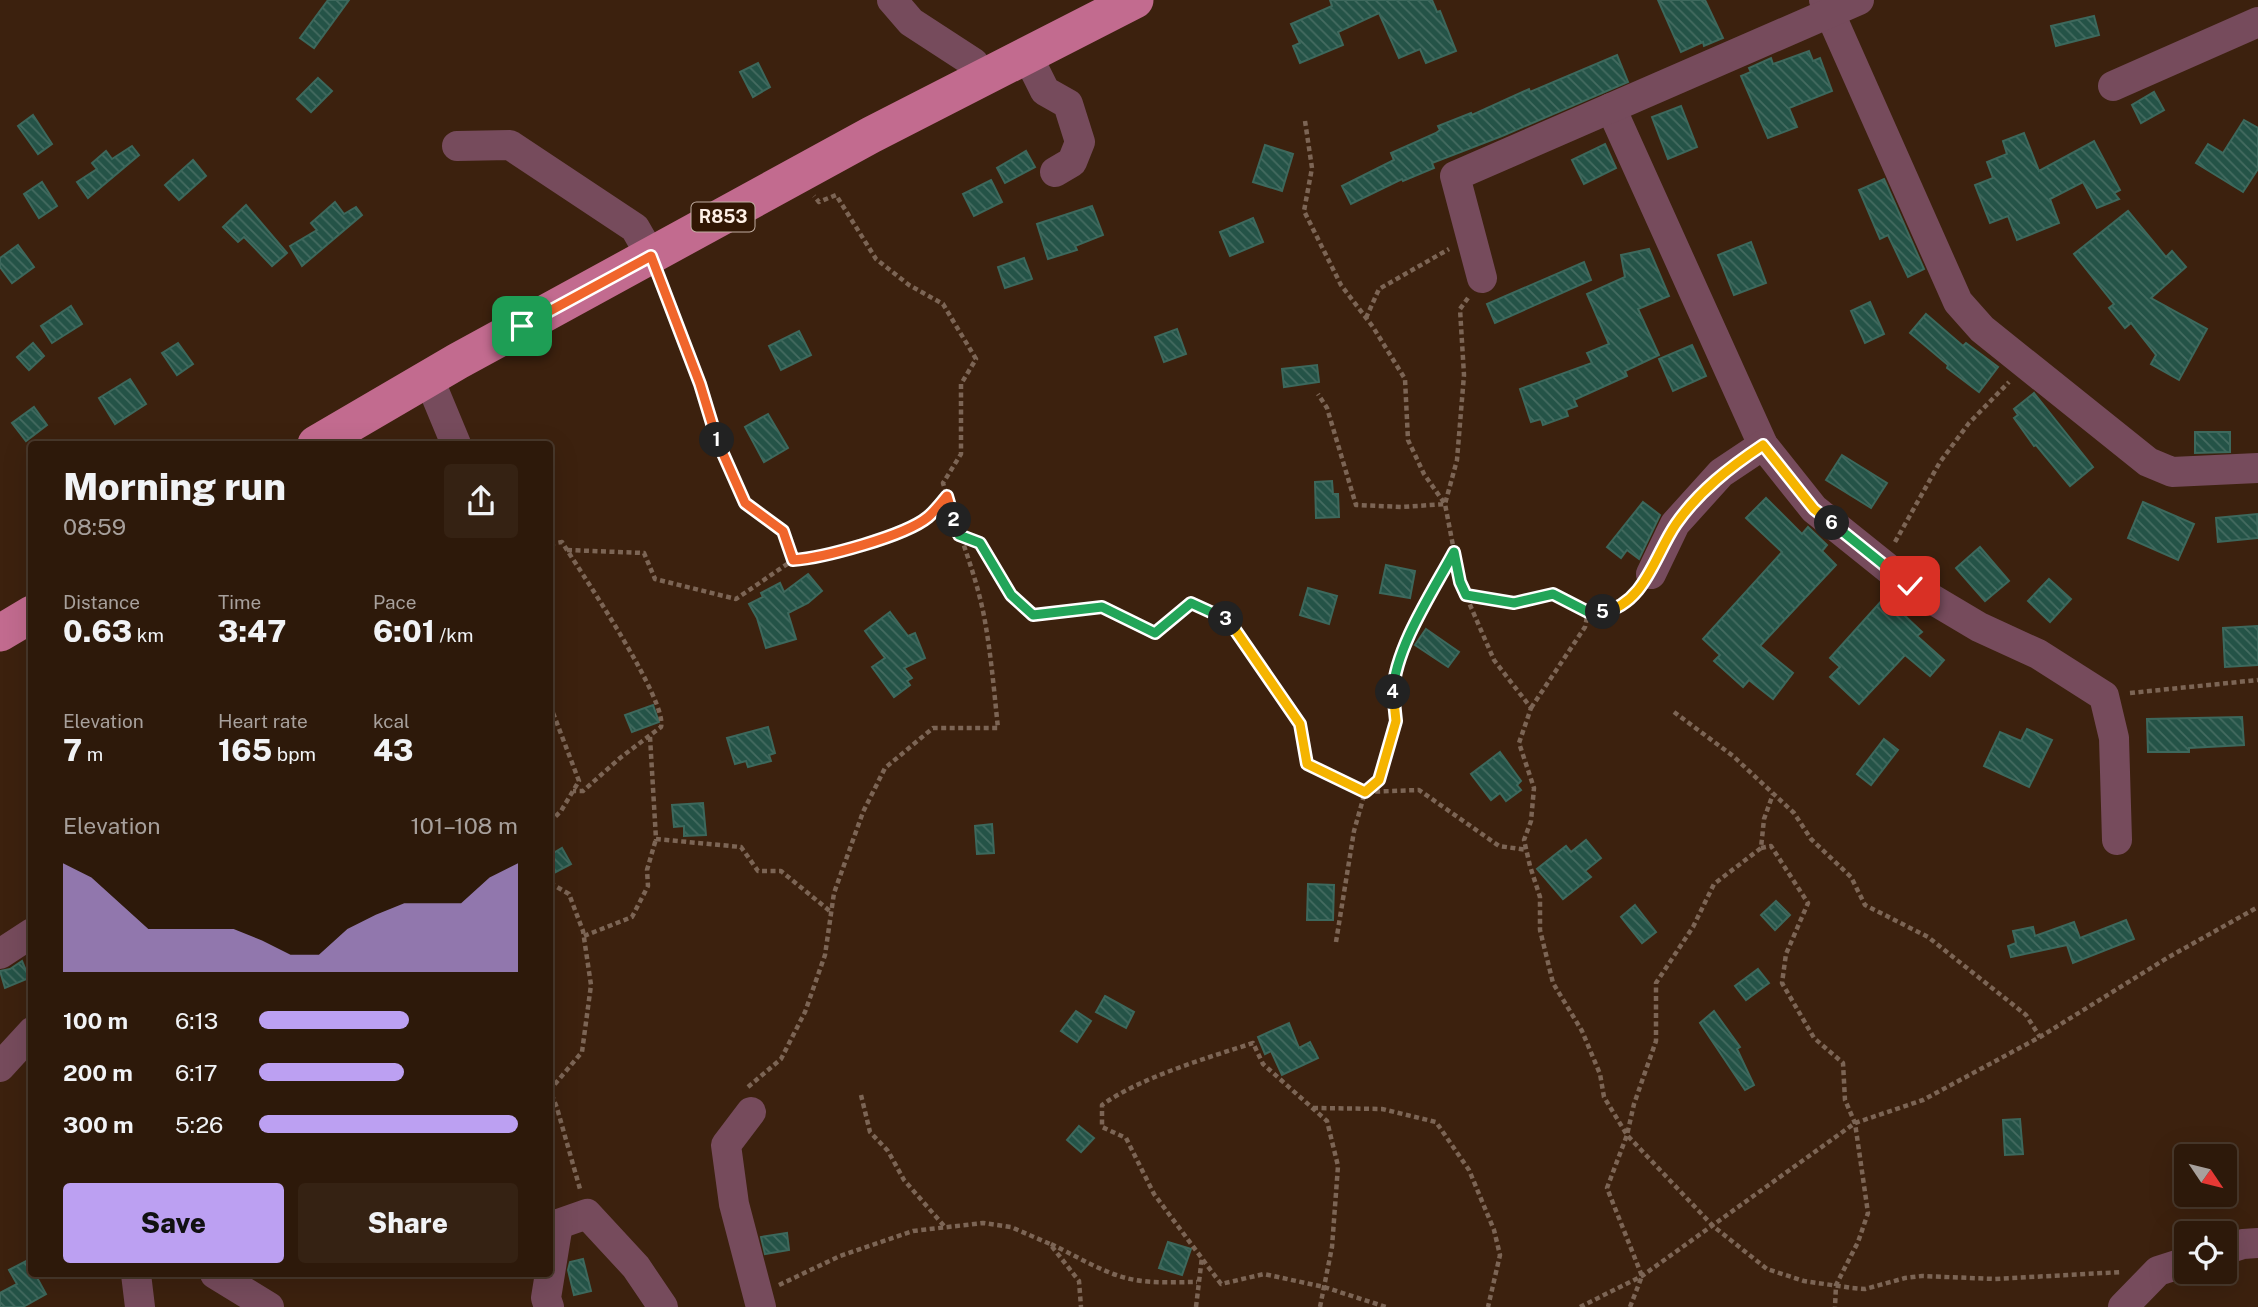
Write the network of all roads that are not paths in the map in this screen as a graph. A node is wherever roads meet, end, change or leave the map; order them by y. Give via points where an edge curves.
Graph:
1 (892, 0) edge
2 (1135, 0) edge
3 (1859, 0) edge
4 (1826, 7) edge
5 (2258, 22) edge
6 (1027, 55) junction
7 (981, 80) junction
8 (2113, 86) dead end
9 (1611, 108) junction
10 (457, 146) dead end
11 (1055, 172) dead end
12 (651, 256) junction
13 (1482, 278) road end
14 (429, 379) junction
15 (321, 441) edge
16 (455, 441) edge
17 (1763, 445) junction
18 (2258, 468) edge
19 (1651, 574) road end
20 (28, 616) edge
21 (0, 633) edge
22 (2117, 841) dead end
23 (28, 936) edge
24 (0, 954) edge
25 (28, 1038) edge
26 (0, 1067) edge
27 (751, 1112) road end
28 (554, 1225) edge
29 (2258, 1243) edge
30 (2237, 1246) edge
31 (2172, 1267) edge
32 (136, 1277) edge
33 (220, 1277) edge
34 (548, 1277) edge
35 (758, 1297) edge
36 (139, 1307) edge
37 (269, 1307) edge
38 (549, 1307) edge
39 (663, 1307) edge
40 (2123, 1307) edge

1 - 7 street via 911,22 974,63
2 - 6 main road, R853
3 - 4 street
4 - 9 street
4 - 18 street via 1958,302 1982,329 2148,462 2172,472
5 - 8 street
6 - 7 main road, R853
6 - 11 street via 1045,91 1068,104 1080,142 1072,162
7 - 12 main road, R853
9 - 13 street via 1455,176
9 - 17 street
10 - 12 street via 510,145 635,228
12 - 14 main road, R853
14 - 15 main road, R853
14 - 16 street
17 - 19 street via 1721,473 1675,524
17 - 22 street via 1814,509 1910,586 1979,627 2038,654 2104,696 2114,738
20 - 21 main road
23 - 24 street
25 - 26 street
27 - 35 street via 726,1144 734,1204
28 - 39 street via 587,1214 636,1267
29 - 30 street
31 - 40 street
32 - 36 street
33 - 37 street
34 - 38 street

